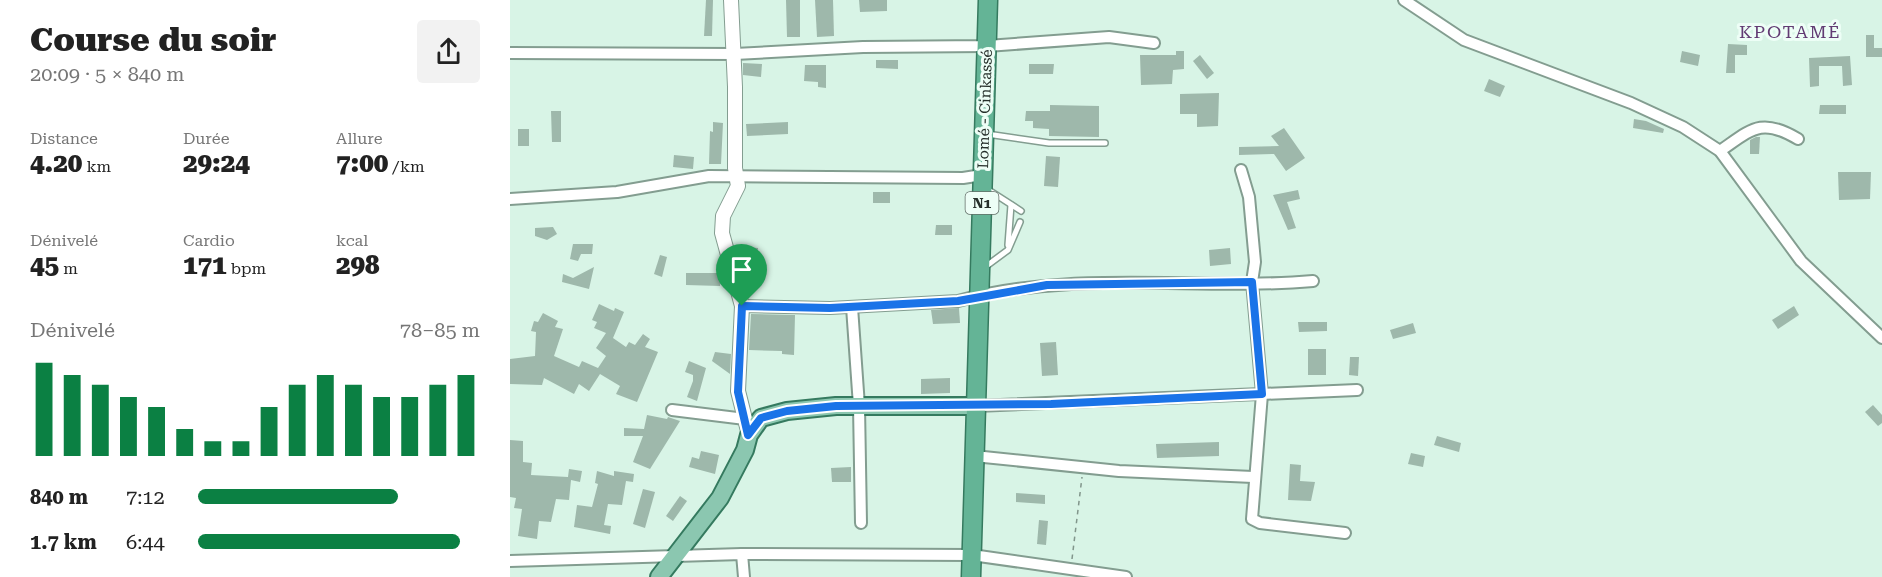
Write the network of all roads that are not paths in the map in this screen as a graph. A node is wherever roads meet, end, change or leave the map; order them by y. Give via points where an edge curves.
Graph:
1 (731, 0) edge
2 (988, 0) edge
3 (1404, 0) edge
4 (1154, 43) dead end
5 (987, 46) junction
6 (510, 53) edge
7 (735, 54) junction
8 (984, 134) junction
9 (1798, 140) dead end
10 (1105, 143) dead end
11 (1720, 151) junction
12 (1241, 170) dead end
13 (738, 177) junction
14 (982, 180) junction
15 (510, 200) edge
16 (1011, 204) junction
17 (1021, 211) dead end
18 (1020, 222) dead end
19 (1008, 250) junction
20 (979, 271) junction
21 (1313, 280) dead end
22 (1252, 282) junction
23 (978, 295) junction
24 (742, 306) junction
25 (852, 307) junction
26 (1882, 338) edge
27 (1357, 390) dead end
28 (1262, 394) junction
29 (859, 406) junction
30 (976, 406) junction
31 (672, 410) dead end
32 (747, 427) junction
33 (974, 456) junction
34 (1253, 477) junction
35 (861, 523) dead end
36 (1345, 533) dead end
37 (675, 554) junction
38 (742, 554) junction
39 (972, 555) junction
40 (510, 561) edge
41 (659, 577) edge
42 (744, 577) edge
43 (971, 577) edge
44 (1126, 577) edge

1 - 7 street
2 - 5 highway, Lomé - Cinkassé / N1
3 - 11 street via 1464,40 1631,103 1683,127
4 - 5 street via 1109,37
5 - 7 street
5 - 8 highway, Lomé - Cinkassé / N1
6 - 7 street
7 - 13 street via 734,157
8 - 10 lane via 1049,142
8 - 14 highway, Lomé - Cinkassé / N1
9 - 11 street via 1778,128 1753,128
11 - 26 street via 1801,261
12 - 22 street via 1249,197
13 - 14 street
13 - 15 street via 709,176 617,192
13 - 24 street via 735,197 723,216 722,233
14 - 16 lane
14 - 20 highway, Lomé - Cinkassé / N1
16 - 17 lane
16 - 19 lane
18 - 19 lane
19 - 20 lane
20 - 23 highway, Lomé - Cinkassé / N1
21 - 22 street
22 - 23 street via 1047,285
22 - 28 street
23 - 25 street via 958,301
23 - 30 highway, Lomé - Cinkassé / N1
24 - 25 street
24 - 32 street via 738,392
25 - 29 street
27 - 28 street
28 - 30 street
28 - 34 street
29 - 30 main road
29 - 32 main road via 787,411 761,418
29 - 35 street
30 - 33 highway, Lomé - Cinkassé / N1
31 - 32 street
32 - 37 main road via 745,450 720,498
33 - 34 street
33 - 39 highway, Lomé - Cinkassé / N1
34 - 36 street via 1252,519
37 - 38 street
37 - 40 street
37 - 41 main road
38 - 39 street
38 - 42 street
39 - 43 highway, Lomé - Cinkassé / N1
39 - 44 street

